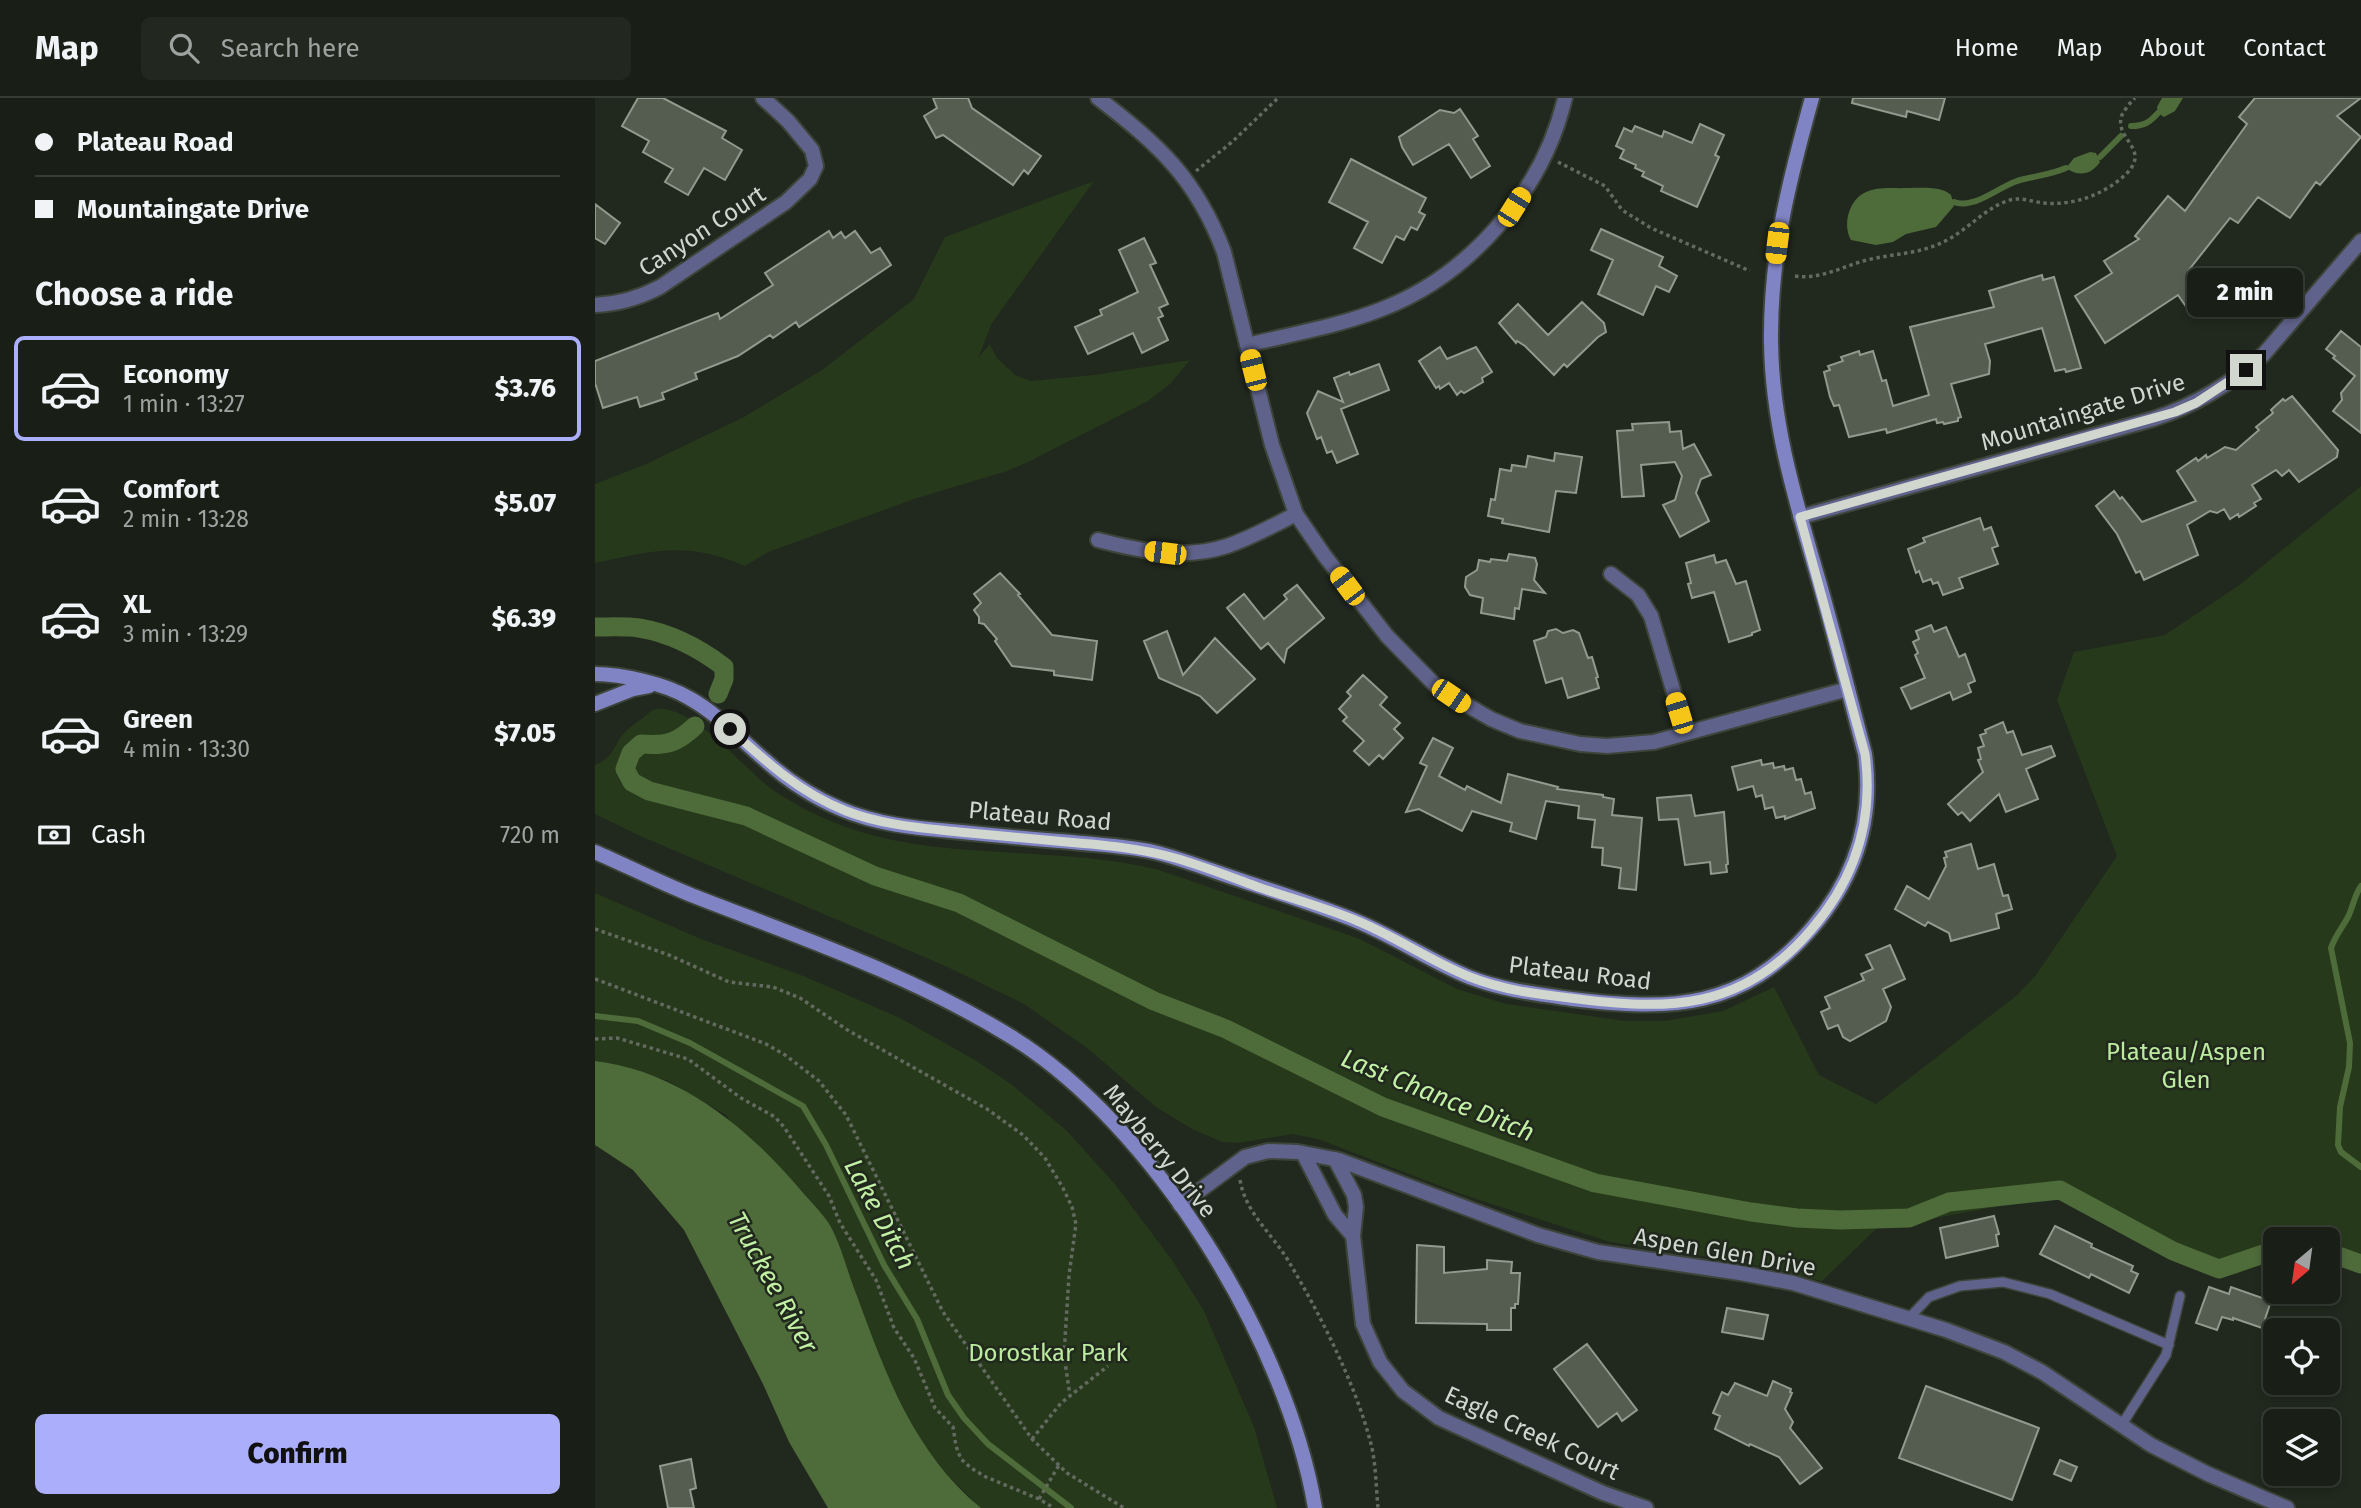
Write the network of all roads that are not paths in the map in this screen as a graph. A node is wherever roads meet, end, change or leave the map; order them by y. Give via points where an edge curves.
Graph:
1 (762, 98) edge
2 (1098, 98) edge
3 (1565, 98) edge
4 (1812, 98) edge
5 (2361, 241) edge
6 (595, 305) edge
7 (1247, 345) junction
8 (1297, 514) junction
9 (1800, 517) junction
10 (1098, 540) dead end
11 (1611, 574) dead end
12 (595, 674) edge
13 (654, 685) junction
14 (1848, 689) junction
15 (595, 704) edge
16 (1686, 733) junction
17 (595, 852) edge
18 (1303, 1153) junction
19 (1335, 1159) junction
20 (1180, 1205) junction
21 (1353, 1236) junction
22 (2180, 1296) dead end
23 (1909, 1318) junction
24 (2169, 1345) junction
25 (2121, 1426) junction
26 (1315, 1508) edge
27 (1646, 1508) edge
28 (2287, 1508) edge

1 - 6 street, Canyon Court via 812,150 816,166 810,179 786,202 660,287 640,298
2 - 7 street via 1146,135 1177,167 1208,214 1224,252
3 - 7 street via 1552,137 1514,207 1470,254 1431,284 1359,318
4 - 9 street, Plateau Road via 1784,200 1771,311 1782,452
5 - 9 street, Mountaingate Drive via 2264,354 2196,403
7 - 8 street via 1272,445
8 - 10 street via 1227,546 1191,552 1143,550
8 - 16 street via 1387,636 1438,688 1464,705 1520,731 1580,744 1634,745
9 - 14 street, Plateau Road
11 - 16 street via 1637,595 1651,616
12 - 13 street, Plateau Road
13 - 14 street, Plateau Road via 700,704 803,789 864,817 925,829 1153,852 1352,919 1487,984 1638,1006 1696,1001 1747,983 1791,951 1831,904 1859,848 1867,798 1865,754
13 - 15 street
14 - 16 street
17 - 20 street, Mayberry Drive via 885,973 1012,1037 1045,1060 1105,1115
18 - 19 street, Aspen Glen Drive
18 - 20 street, Aspen Glen Drive via 1268,1151 1245,1157
18 - 21 street via 1335,1215
19 - 21 street, Eagle Creek Court via 1354,1195
19 - 23 street, Aspen Glen Drive via 1588,1250 1793,1283
20 - 26 street, Mayberry Drive via 1232,1287 1279,1385
21 - 27 street, Eagle Creek Court via 1363,1324 1380,1362 1403,1391 1439,1418
22 - 24 lane
23 - 24 lane via 1929,1297 1960,1286 2003,1282 2050,1294
23 - 25 street, Aspen Glen Drive via 2004,1352
24 - 25 lane
25 - 28 street, Aspen Glen Drive via 2188,1464

